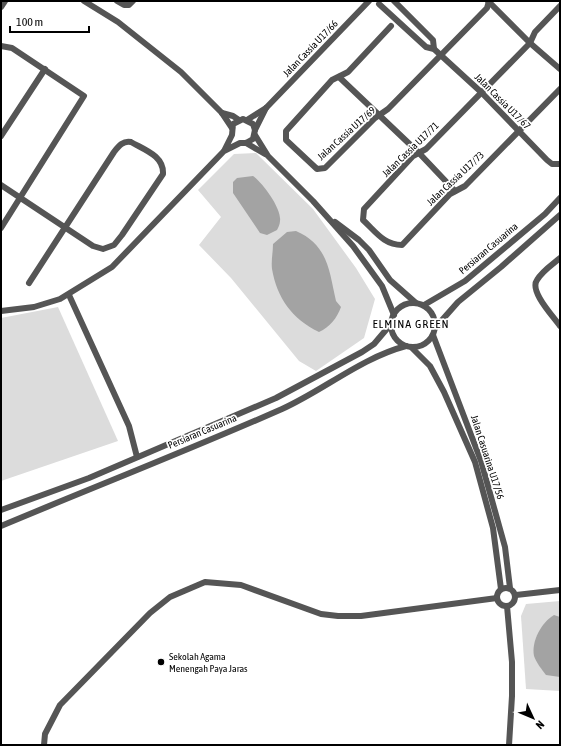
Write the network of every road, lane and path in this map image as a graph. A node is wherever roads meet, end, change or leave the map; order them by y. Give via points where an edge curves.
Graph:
1 (5, 1) edge
2 (84, 1) edge
3 (117, 1) edge
4 (133, 1) edge
5 (369, 1) edge
6 (394, 1) edge
7 (489, 1) edge
8 (381, 2) edge
9 (560, 6) edge
10 (1, 7) edge
11 (409, 16) junction
12 (402, 24) junction
13 (391, 26) dead end
14 (530, 43) junction
15 (1, 46) edge
16 (434, 49) junction
17 (441, 55) junction
18 (45, 69) junction
19 (560, 69) edge
20 (339, 77) junction
21 (560, 89) edge
22 (481, 92) junction
23 (266, 108) junction
24 (222, 113) junction
25 (379, 115) junction
26 (239, 120) junction
27 (247, 120) junction
28 (232, 128) junction
29 (519, 130) junction
30 (255, 133) junction
31 (232, 135) junction
32 (1, 136) edge
33 (243, 143) junction
34 (224, 151) junction
35 (418, 153) junction
36 (268, 156) junction
37 (559, 164) edge
38 (1, 185) edge
39 (455, 191) junction
40 (20, 198) junction
41 (560, 198) edge
42 (324, 214) junction
43 (560, 215) edge
44 (66, 227) junction
45 (1, 228) edge
46 (384, 240) joint
47 (560, 258) edge
48 (29, 284) dead end
49 (69, 295) junction
50 (416, 303) junction
51 (424, 305) junction
52 (1, 311) edge
53 (394, 315) junction
54 (391, 324) junction
55 (560, 326) edge
56 (435, 328) junction
57 (433, 335) junction
58 (409, 347) junction
59 (137, 457) junction
60 (1, 510) edge
61 (1, 526) edge
62 (510, 588) junction
63 (501, 589) junction
64 (560, 590) edge
65 (516, 595) junction
66 (497, 598) junction
67 (507, 606) junction
68 (44, 745) edge
69 (509, 745) edge

1 - 10 street
2 - 24 street via 151,47 181,72
3 - 4 street via 124,5 129,5
5 - 8 street
5 - 23 street, Jalan Cassia U17/66
6 - 11 street, Jalan Cassia U17/67
7 - 14 street
7 - 17 street, Jalan Cassia U17/69 via 486,8
8 - 12 street, Jalan Cassia U17/67
9 - 14 street, Jalan Cassia U17/71 via 534,32
11 - 12 street
11 - 16 street, Jalan Cassia U17/67 via 433,40
12 - 16 street, Jalan Cassia U17/67 via 426,47
13 - 20 street via 348,72
14 - 19 street
14 - 22 street, Jalan Cassia U17/71
15 - 18 street via 12,48
16 - 17 street, Jalan Cassia U17/67
17 - 22 street, Jalan Cassia U17/67
17 - 25 street, Jalan Cassia U17/69
18 - 32 street
18 - 40 street via 84,96
20 - 25 street
20 - 25 street, Jalan Cassia U17/69 via 332,80 286,131 286,140 307,161 317,169 325,168
21 - 29 street, Jalan Cassia U17/73
22 - 29 street, Jalan Cassia U17/67
22 - 35 street, Jalan Cassia U17/71 via 426,149
23 - 27 street, Jalan Cassia U17/66
23 - 30 street, Jalan Cassia U17/66
24 - 26 street
24 - 28 street
25 - 35 street
26 - 27 street
26 - 28 street
27 - 30 street via 253,124
28 - 31 street
29 - 37 street, Jalan Cassia U17/67 via 547,160 552,164
29 - 39 street, Jalan Cassia U17/73 via 465,186
30 - 33 street
30 - 36 street
31 - 33 street
31 - 34 street
33 - 34 street
33 - 36 street
34 - 49 street via 112,267
35 - 39 street
35 - 46 street, Jalan Cassia U17/71 via 364,209 364,220
36 - 42 street
38 - 40 street
39 - 46 street, Jalan Cassia U17/73 via 402,245 393,245
40 - 44 street
40 - 45 street
41 - 51 street, Persiaran Casuarina via 545,214 465,281
42 - 50 street via 359,240 390,280
42 - 53 street via 353,246 382,286
43 - 56 street via 458,302
44 - 44 street via 93,246 103,249 114,245 163,174 160,159 131,142 119,145
44 - 48 street
47 - 55 street via 537,279 535,289
49 - 52 street via 34,307
49 - 59 street via 129,426
50 - 51 street
50 - 53 street via 403,306
51 - 56 street via 433,315
53 - 54 street
54 - 58 street via 393,335 401,344
54 - 59 street, Persiaran Casuarina via 374,344 362,352 276,398
56 - 57 street
57 - 58 street via 424,344
57 - 62 street, Jalan Casuarina U17/56 via 483,466 505,547
58 - 61 street, Persiaran Casuarina via 392,350 369,361 283,408
58 - 63 street, Jalan Casuarina U17/56 via 430,366 475,462 493,528
59 - 60 street, Persiaran Casuarina
62 - 63 street
62 - 65 street
63 - 66 street
64 - 65 street
65 - 67 street via 513,604
66 - 67 street via 501,605
66 - 68 street via 361,616 338,616 321,614 241,585 205,582 170,597 150,613 60,705 45,734
67 - 69 street via 512,696

